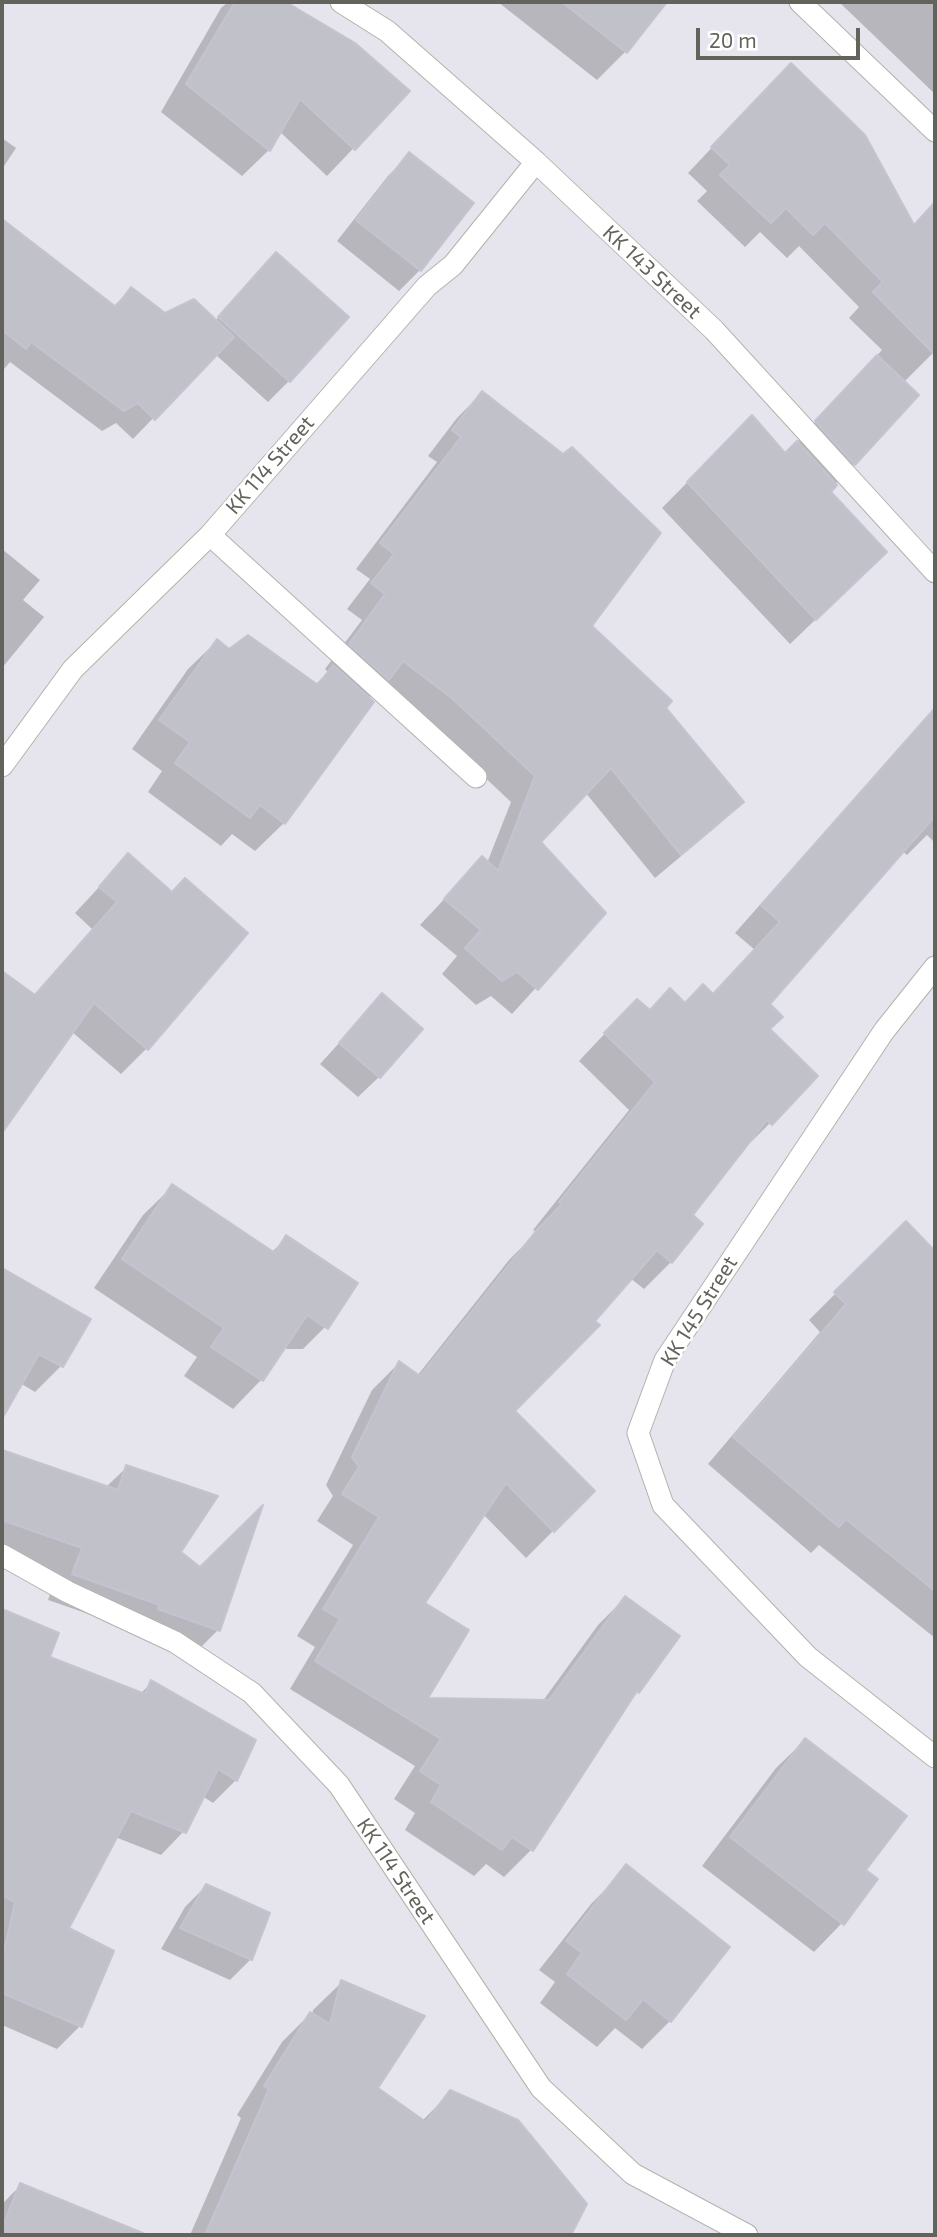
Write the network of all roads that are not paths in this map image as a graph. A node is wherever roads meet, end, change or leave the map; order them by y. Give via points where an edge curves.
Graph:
1 (341, 2) edge
2 (800, 2) edge
3 (935, 131) edge
4 (536, 162) junction
5 (210, 535) junction
6 (935, 572) edge
7 (2, 766) edge
8 (476, 777) dead end
9 (935, 967) edge
10 (2, 1555) edge
11 (935, 1757) edge
12 (747, 2235) edge

1 - 4 street, KK 143 Street via 387,32
2 - 3 street
4 - 5 street, KK 114 Street via 453,265 427,286
4 - 6 street, KK 143 Street via 714,330
5 - 7 street, KK 114 Street via 73,668
5 - 8 street
9 - 11 street, KK 145 Street via 884,1031 665,1360 638,1433 663,1505 808,1657
10 - 12 street, KK 114 Street via 175,1642 252,1693 339,1786 541,2088 633,2174

